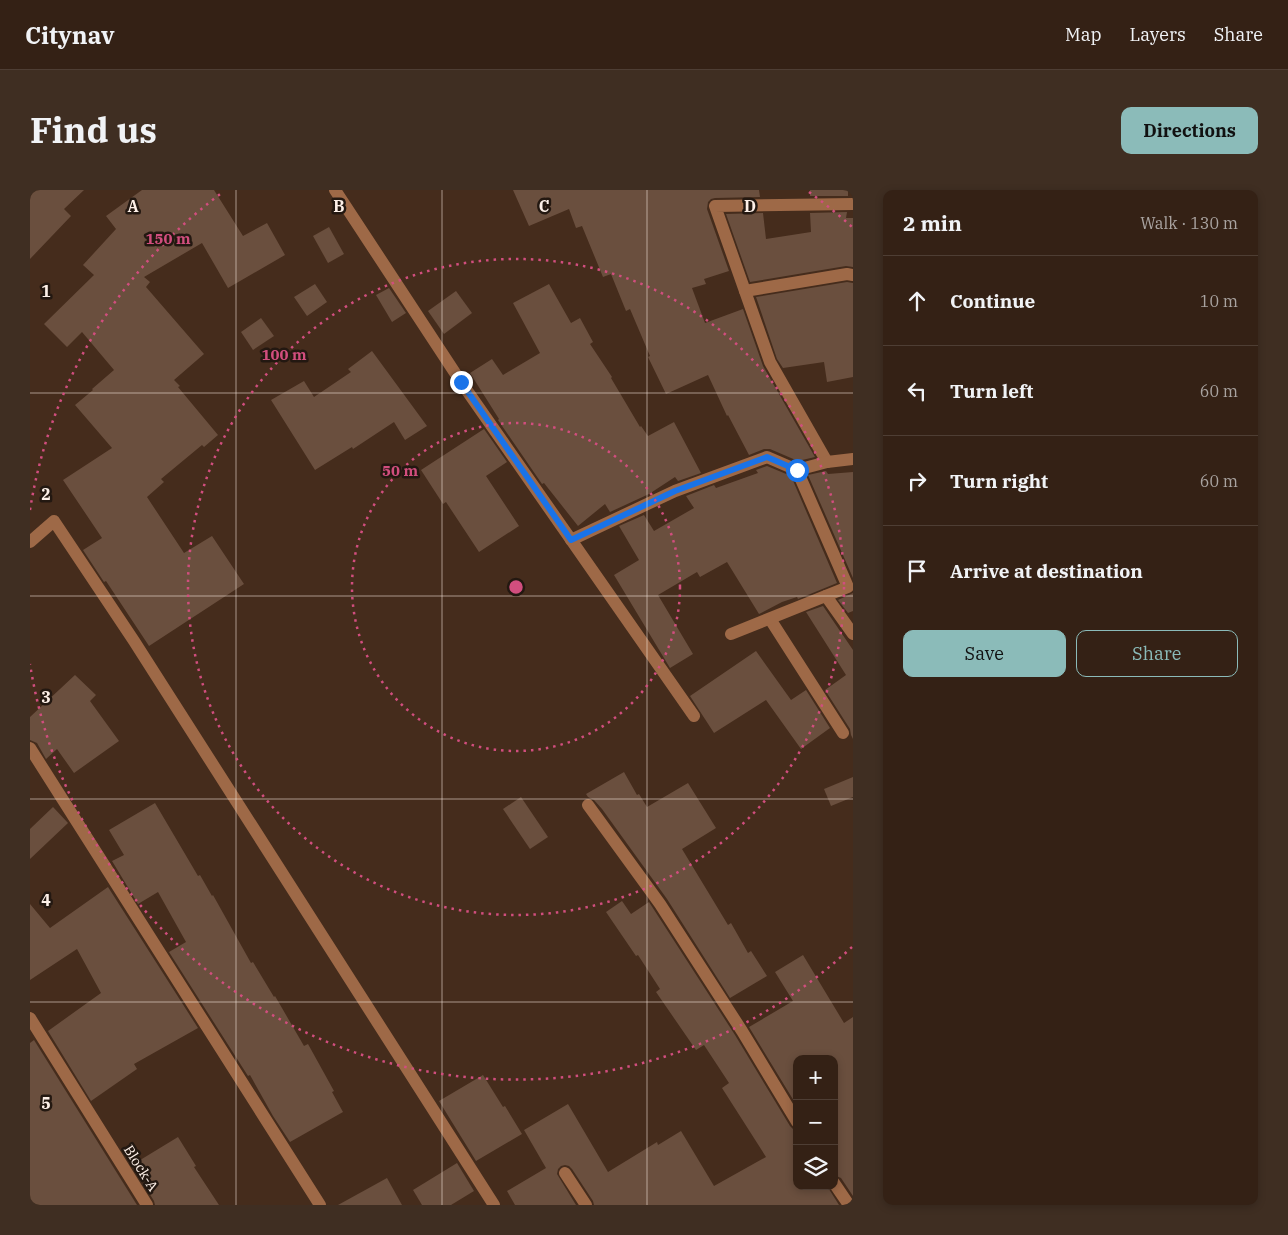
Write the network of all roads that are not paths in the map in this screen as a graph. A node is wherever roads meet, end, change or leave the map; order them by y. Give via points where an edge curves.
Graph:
1 (335, 190) edge
2 (853, 204) edge
3 (853, 275) edge
4 (745, 291) junction
5 (853, 459) edge
6 (826, 462) junction
7 (797, 470) junction
8 (571, 540) junction
9 (30, 542) edge
10 (826, 596) junction
11 (770, 618) junction
12 (731, 634) dead end
13 (853, 634) edge
14 (694, 716) dead end
15 (843, 733) dead end
16 (30, 748) edge
17 (588, 805) dead end
18 (30, 1018) edge
19 (793, 1115) edge
20 (565, 1173) dead end
21 (838, 1189) edge
22 (147, 1205) edge
23 (320, 1205) edge
24 (494, 1205) edge
25 (586, 1205) edge
26 (849, 1205) edge

1 - 8 street via 461,382
2 - 4 street via 714,206
3 - 4 street
4 - 6 street via 770,362
5 - 6 street
6 - 7 street
7 - 8 street via 767,457 675,491
7 - 10 street via 848,587
8 - 14 street
9 - 24 street via 54,521
10 - 11 street
10 - 13 street
11 - 12 street
11 - 15 street
16 - 23 street
17 - 19 street via 660,904
18 - 22 street, Block-A
20 - 25 street
21 - 26 street

